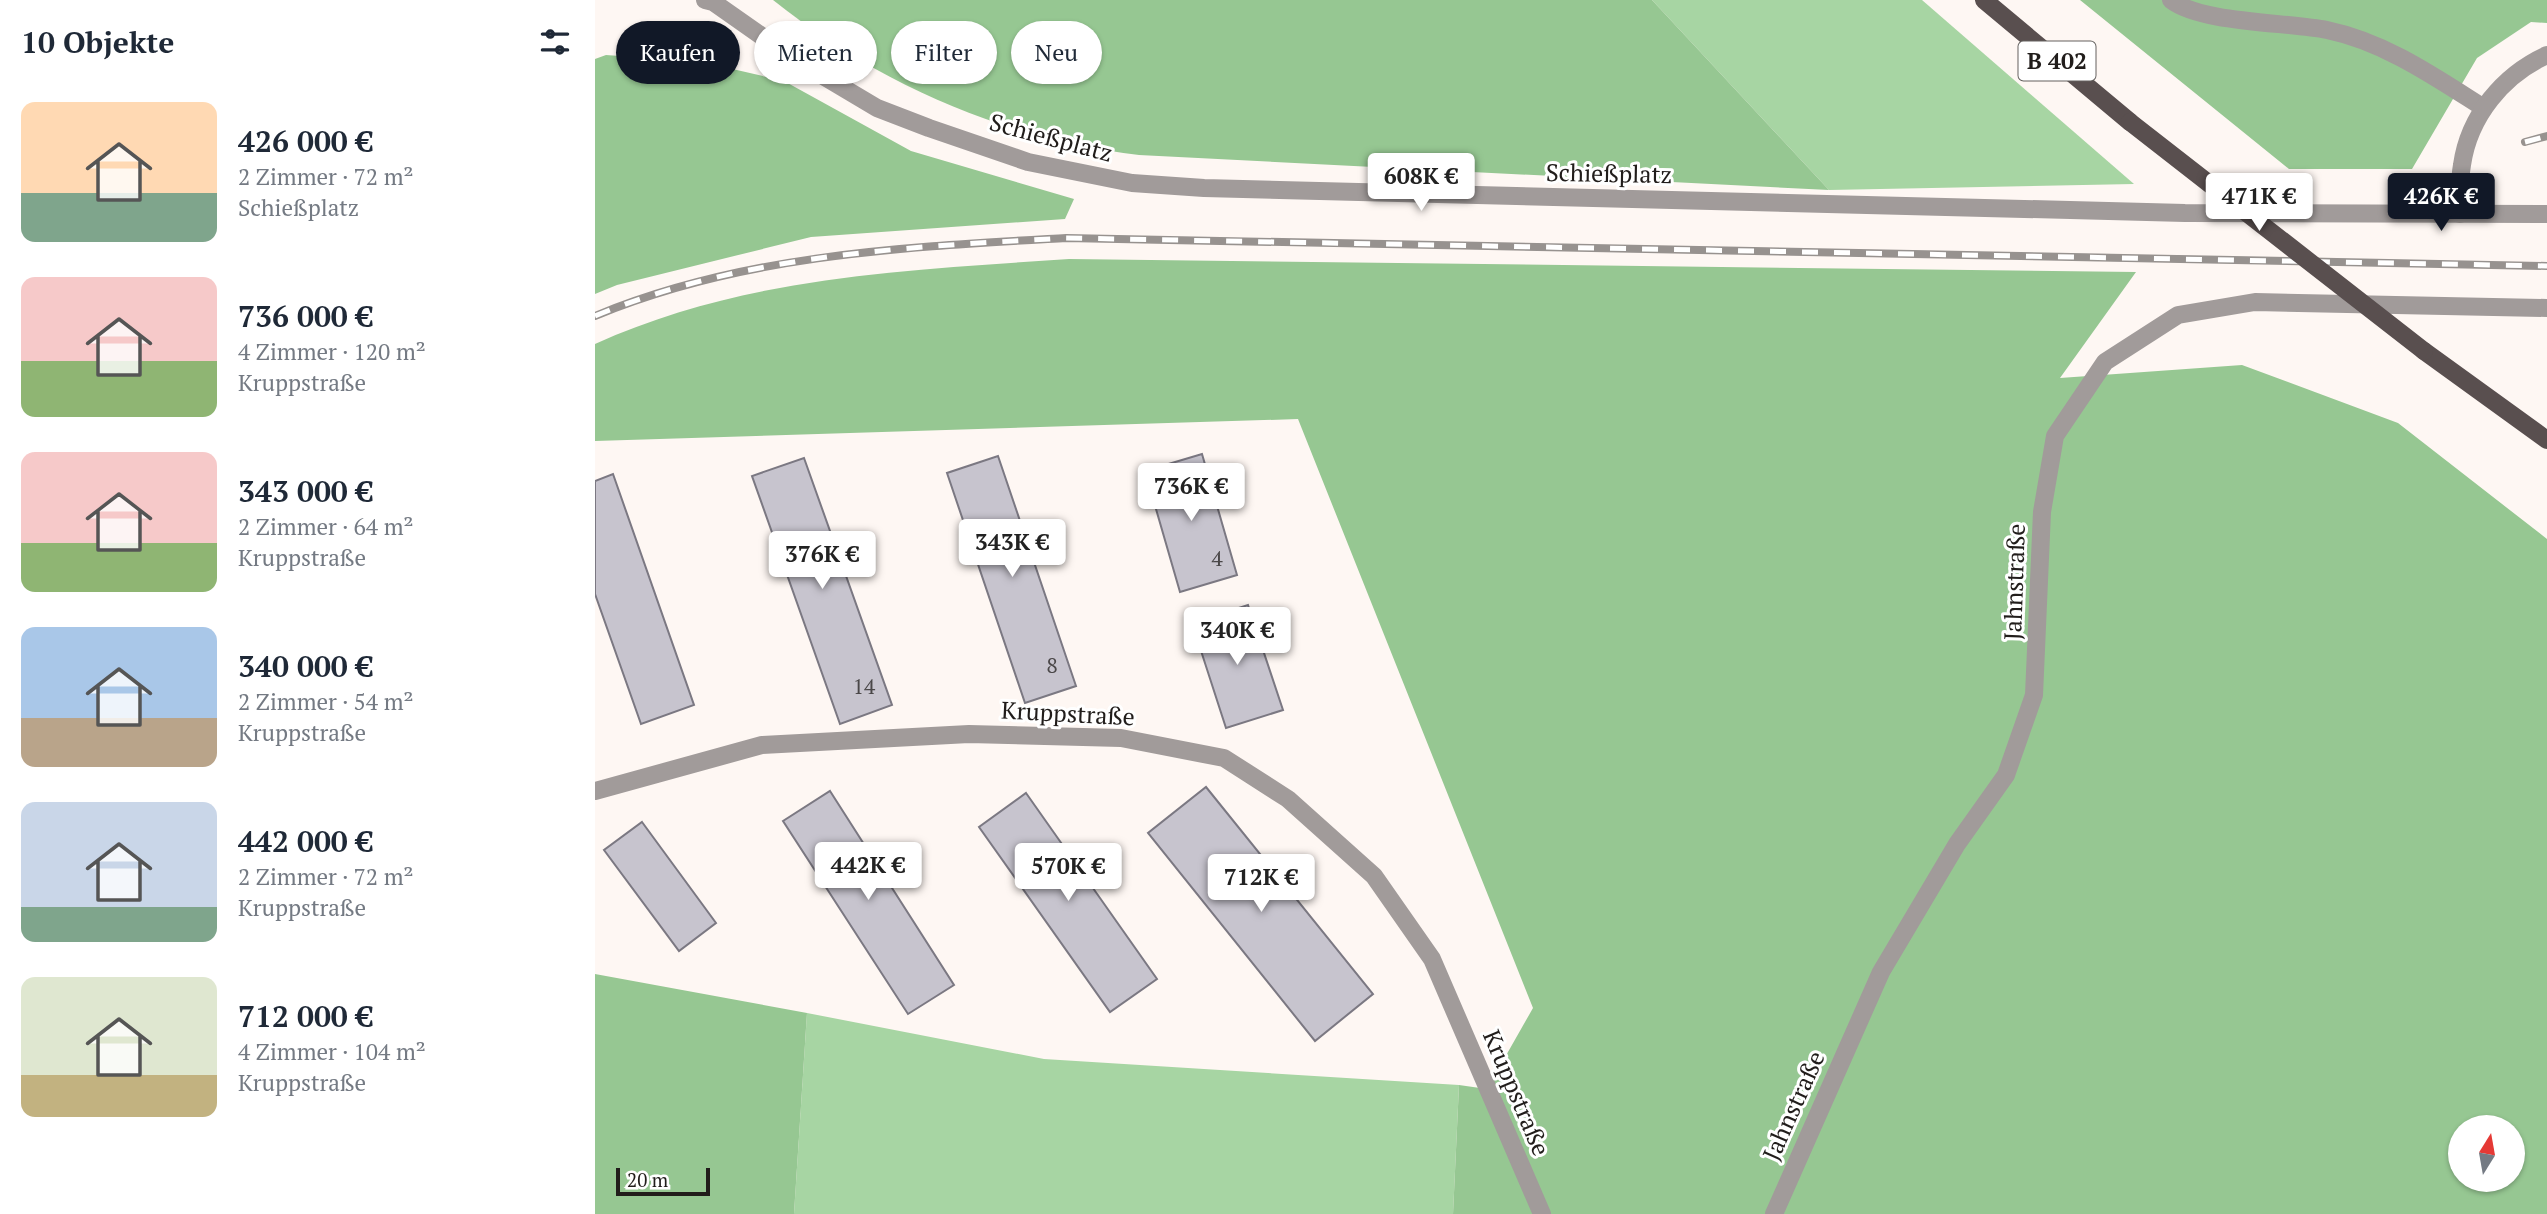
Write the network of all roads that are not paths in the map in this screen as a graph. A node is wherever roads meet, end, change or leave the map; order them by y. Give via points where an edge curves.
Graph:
1 (1984, 0) edge
2 (2171, 0) edge
3 (710, 1) edge
4 (2547, 55) edge
5 (2484, 108) junction
6 (2460, 214) junction
7 (2547, 214) edge
8 (2547, 308) edge
9 (2547, 440) edge
10 (595, 791) edge
11 (1542, 1214) edge
12 (1774, 1214) edge

1 - 9 main road, B 402, bridge via 2130,122 2424,351
2 - 5 street via 2209,14 2327,30 2363,41 2395,54
3 - 6 street, Schießplatz via 877,108 1028,162 1132,183 2185,213
4 - 5 street via 2501,85
5 - 6 street via 2462,165
6 - 7 street, Schießplatz
8 - 12 street, Jahnstraße via 2255,302 2178,314 2105,362 2055,436 2042,512 2034,695 2006,775 1957,844 1881,972
10 - 11 street, Kruppstraße via 762,745 969,734 1121,738 1224,758 1289,799 1374,876 1432,960

